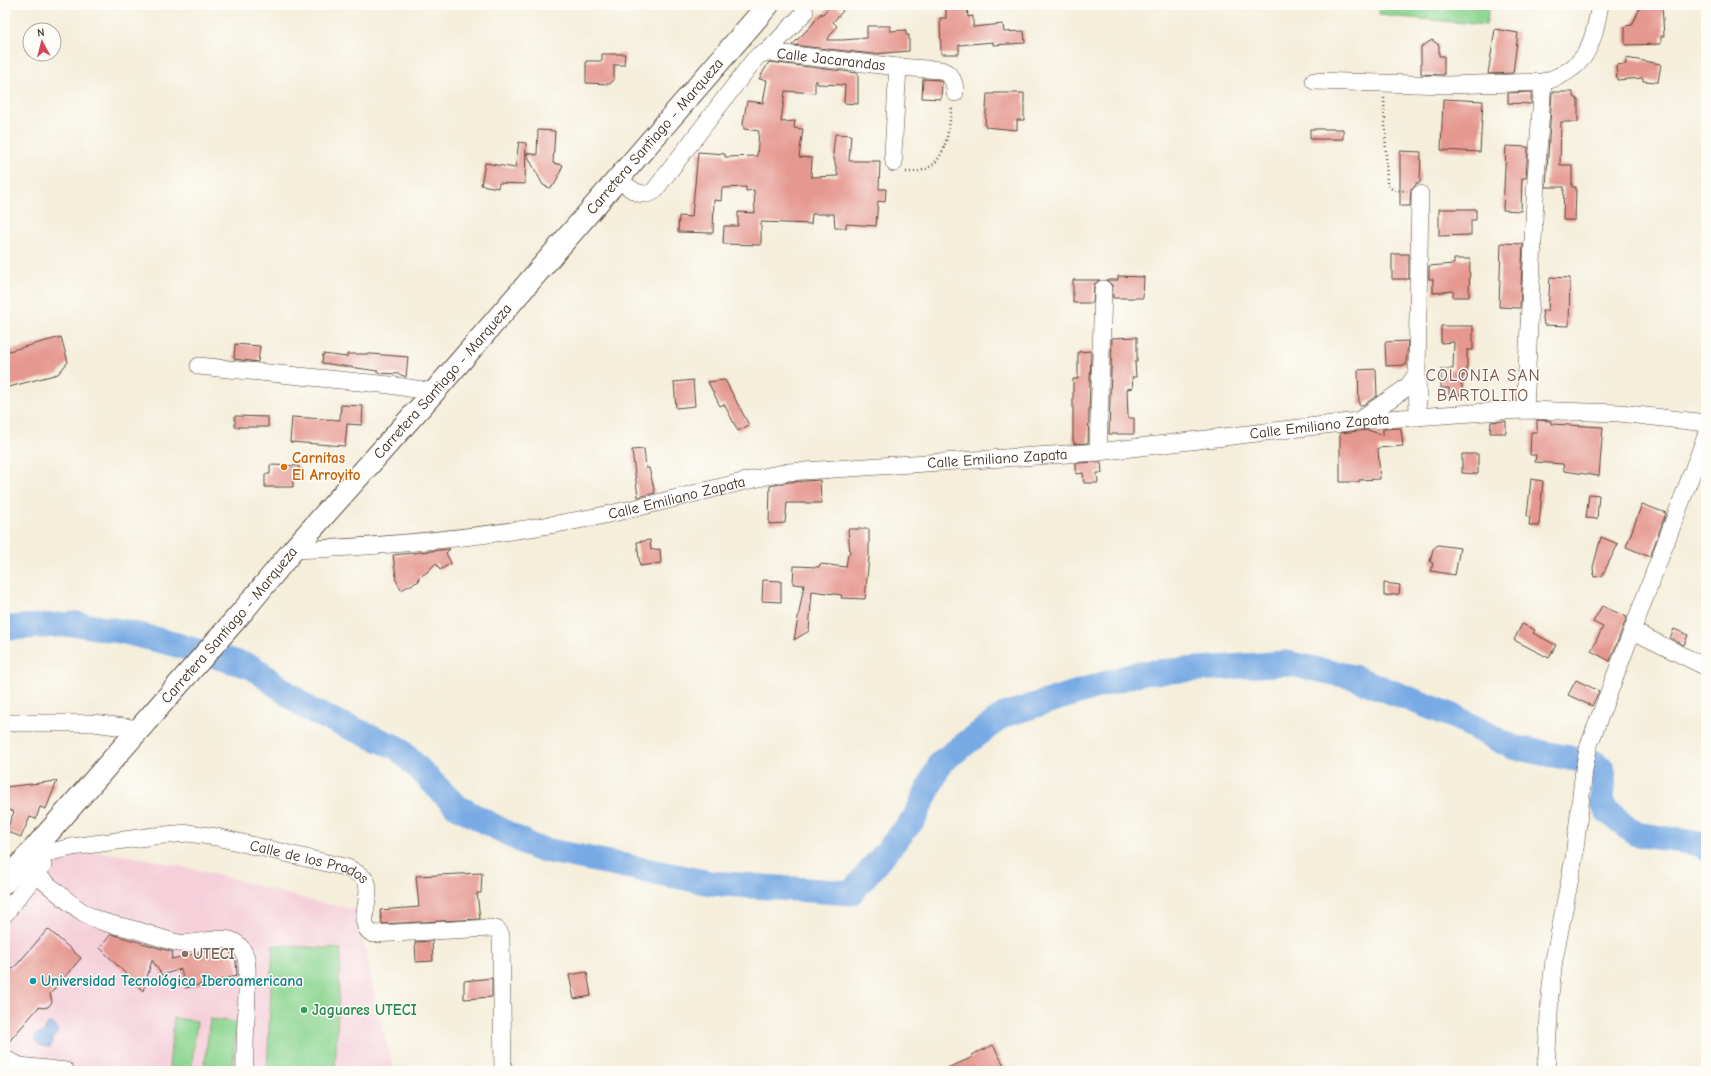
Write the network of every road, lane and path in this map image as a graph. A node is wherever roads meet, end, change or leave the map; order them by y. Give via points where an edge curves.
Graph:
1 (768, 5) edge
2 (1600, 5) edge
3 (805, 12) dead end
4 (767, 52) junction
5 (898, 67) junction
6 (1314, 81) dead end
7 (1543, 82) junction
8 (1383, 83) junction
9 (955, 93) joint
10 (894, 163) joint
11 (618, 179) junction
12 (1420, 194) joint
13 (1103, 289) dead end
14 (199, 366) dead end
15 (1417, 373) junction
16 (434, 392) junction
17 (1525, 410) junction
18 (1418, 417) junction
19 (1358, 421) junction
20 (1706, 423) edge
21 (1706, 436) edge
22 (1098, 452) junction
23 (293, 550) junction
24 (1633, 631) junction
25 (1706, 667) edge
26 (5, 723) edge
27 (139, 729) junction
28 (31, 866) junction
29 (5, 882) edge
30 (5, 914) edge
31 (5, 1059) edge
32 (66, 1071) edge
33 (245, 1071) edge
34 (503, 1071) edge
35 (1546, 1071) edge

1 - 11 main road, Carretera Santiago - Marqueza
2 - 7 street via 1585,56 1574,69
3 - 4 street
4 - 5 street, Calle Jacarandas
4 - 11 street, Calle Jacarandas via 754,60 654,191 639,194
5 - 9 street, Calle Jacarandas via 946,72 952,77
5 - 10 street via 892,153
6 - 8 street
7 - 8 street via 1448,85
7 - 17 street
8 - 12 path via 1387,184 1395,190 1416,191
9 - 10 path via 945,147 936,161 926,170 917,172 905,172 898,169
11 - 16 main road, Carretera Santiago - Marqueza
12 - 15 street
13 - 22 street
14 - 16 street via 390,385
15 - 18 street
15 - 19 street via 1403,390
16 - 23 main road, Carretera Santiago - Marqueza
17 - 18 street, Calle Emiliano Zapata
17 - 20 street, Calle Emiliano Zapata via 1620,413
18 - 19 street, Calle Emiliano Zapata
19 - 22 street, Calle Emiliano Zapata
21 - 24 street
22 - 23 street, Calle Emiliano Zapata via 788,472 546,526 363,548
23 - 27 main road, Carretera Santiago - Marqueza
24 - 25 street
24 - 35 street via 1589,745 1584,769 1574,858 1550,995
26 - 27 street via 94,723
27 - 28 main road, Carretera Santiago - Marqueza
28 - 29 main road, Carretera Santiago - Marqueza
28 - 30 street
28 - 33 street via 83,913 109,924 191,944 228,939 236,944 247,965
28 - 34 street, Calle de los Prados via 54,851 188,833 217,837 348,868 366,881 368,890 364,921 373,934 496,929 501,936
31 - 32 street via 20,1066

